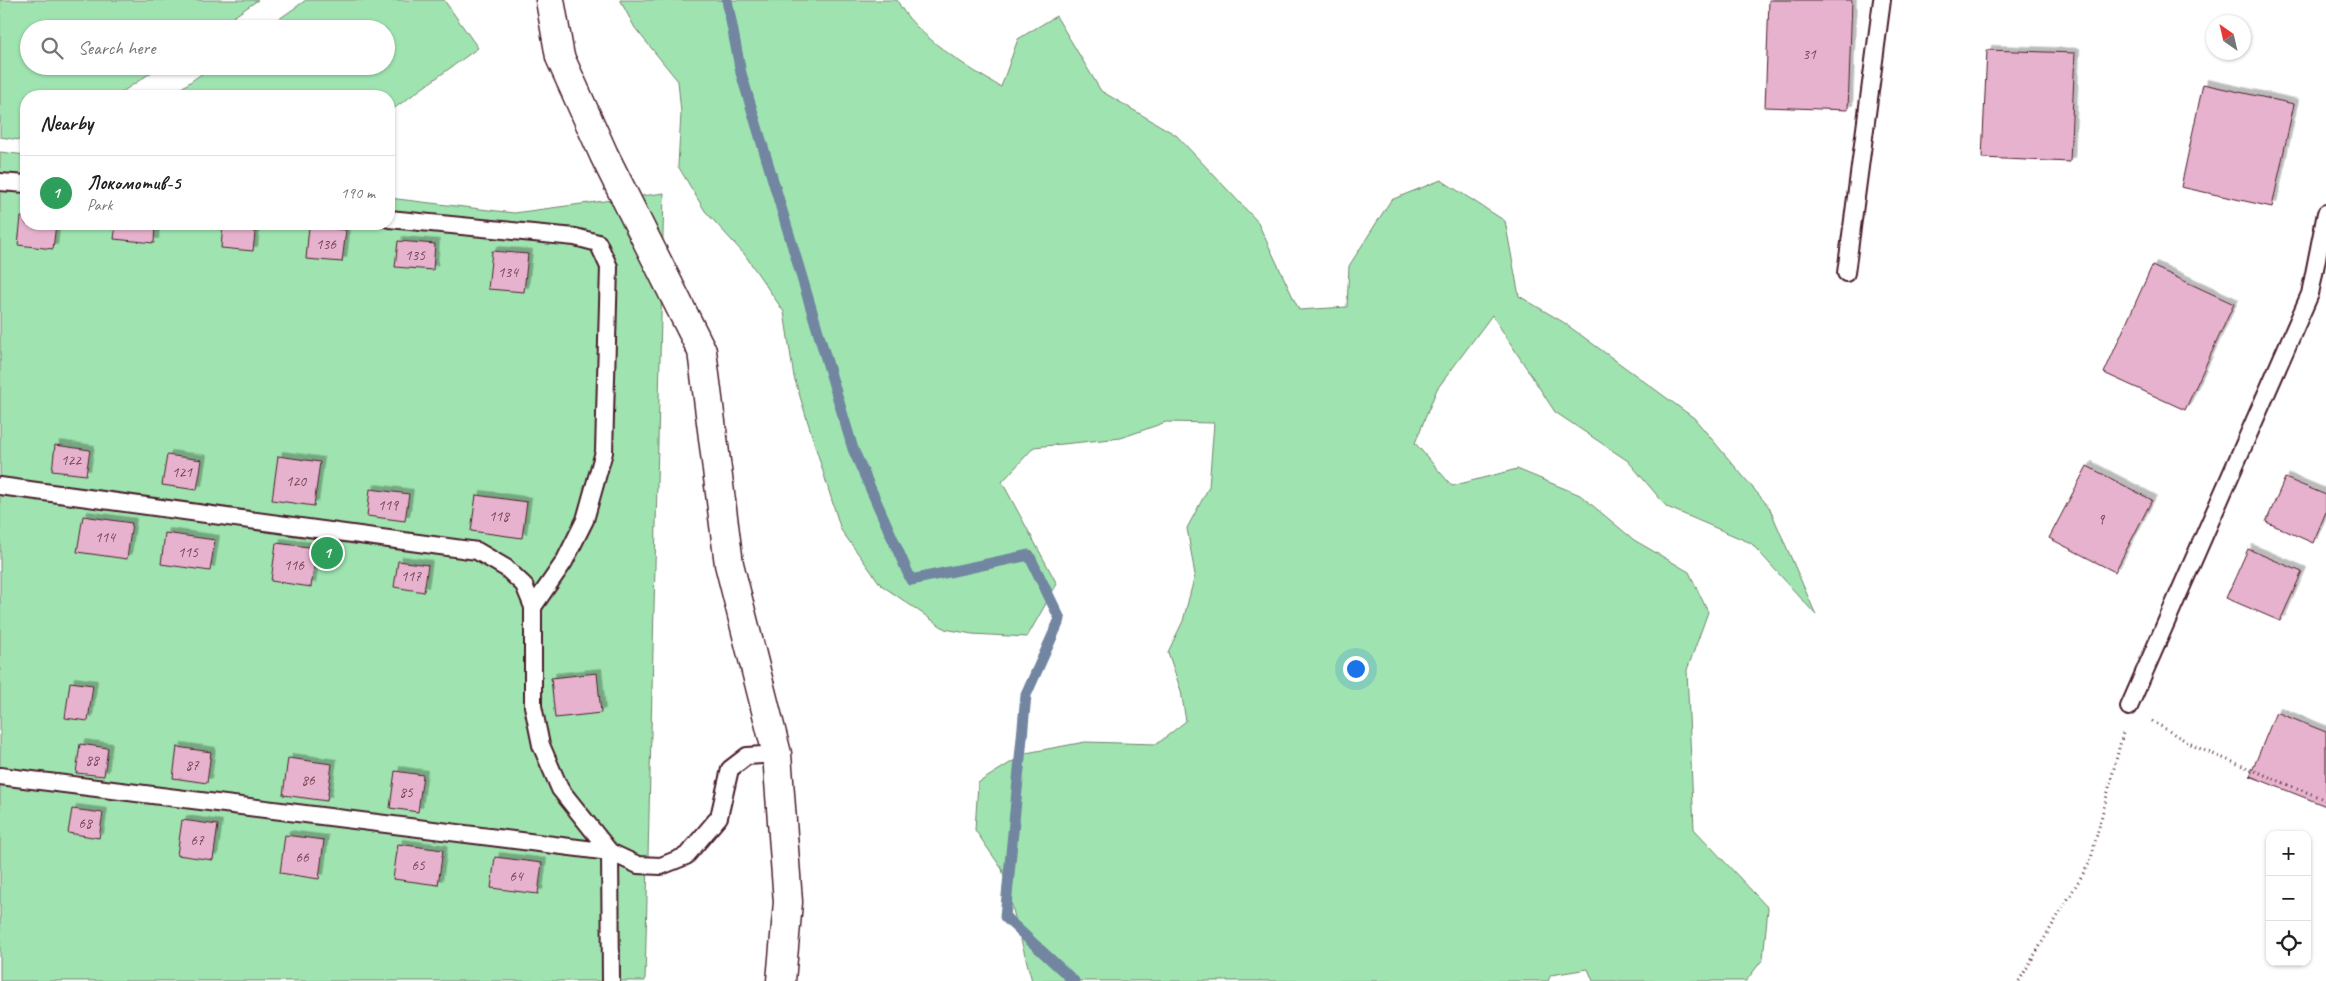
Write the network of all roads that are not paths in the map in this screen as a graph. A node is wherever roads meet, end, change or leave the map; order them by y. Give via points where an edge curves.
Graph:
1 (550, 0) edge
2 (1882, 0) edge
3 (0, 182) edge
4 (20, 184) edge
5 (2326, 213) edge
6 (395, 220) edge
7 (1846, 273) dead end
8 (0, 486) edge
9 (533, 607) junction
10 (2129, 707) road end
11 (777, 754) junction
12 (0, 776) edge
13 (610, 852) junction
14 (611, 981) edge
15 (781, 981) edge

1 - 11 street via 560,57 604,155 702,351 729,564
2 - 7 lane
3 - 4 lane
5 - 10 lane via 2310,294
6 - 9 lane via 575,237 598,243 609,267 604,452 585,520 564,562
8 - 9 lane via 477,551 506,568 524,585
9 - 13 lane via 533,706 541,745 560,789
11 - 13 lane via 747,756 730,769 719,817 686,856 661,866 638,865
11 - 15 street via 788,902
12 - 13 lane
13 - 14 lane

